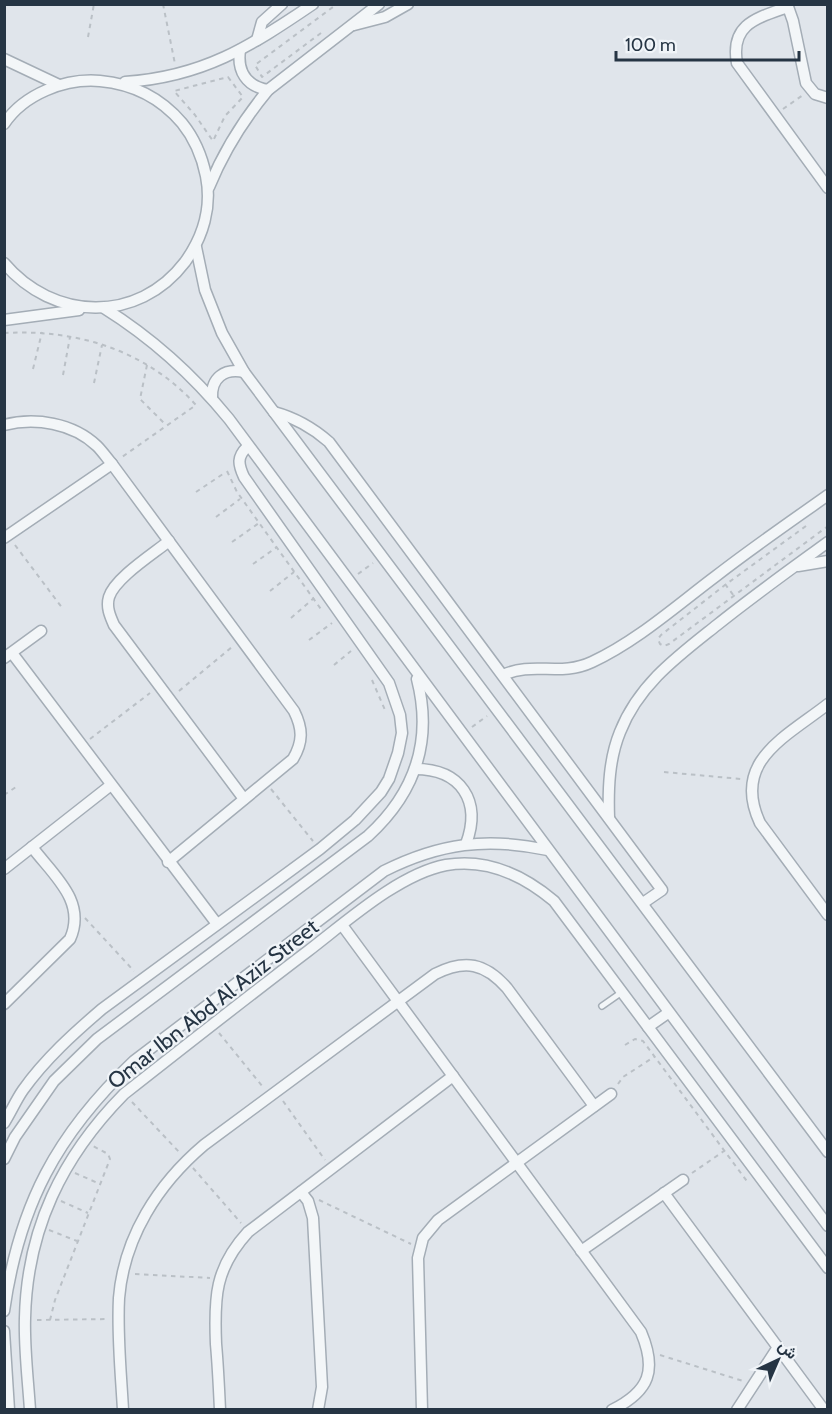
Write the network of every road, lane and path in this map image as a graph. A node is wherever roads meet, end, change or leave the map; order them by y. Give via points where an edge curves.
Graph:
1 (94, 4) edge
2 (163, 4) edge
3 (282, 4) edge
4 (313, 4) edge
5 (338, 4) edge
6 (380, 4) edge
7 (408, 4) edge
8 (787, 5) edge
9 (351, 25) junction
10 (324, 31) dead end
11 (88, 37) dead end
12 (257, 40) junction
13 (240, 50) junction
14 (4, 59) edge
15 (177, 76) junction
16 (228, 77) joint
17 (118, 82) junction
18 (59, 85) junction
19 (810, 89) junction
20 (268, 90) junction
21 (828, 98) edge
22 (775, 116) junction
23 (4, 124) edge
24 (828, 188) edge
25 (208, 189) junction
26 (196, 246) junction
27 (4, 263) edge
28 (91, 308) junction
29 (104, 308) junction
30 (4, 320) edge
31 (42, 332) junction
32 (5, 333) edge
33 (70, 336) junction
34 (4, 342) edge
35 (102, 344) junction
36 (148, 364) junction
37 (33, 369) dead end
38 (244, 372) junction
39 (63, 375) dead end
40 (94, 383) dead end
41 (212, 398) junction
42 (274, 412) junction
43 (4, 425) edge
44 (166, 425) junction
45 (247, 447) junction
46 (239, 463) junction
47 (112, 464) junction
48 (227, 471) junction
49 (196, 492) dead end
50 (828, 495) edge
51 (241, 498) junction
52 (216, 517) dead end
53 (259, 523) junction
54 (809, 524) dead end
55 (828, 526) edge
56 (6, 537) edge
57 (169, 541) junction
58 (232, 542) dead end
59 (828, 542) edge
60 (277, 547) junction
61 (382, 556) junction
62 (828, 561) edge
63 (253, 564) dead end
64 (792, 568) junction
65 (295, 572) junction
66 (717, 574) junction
67 (348, 581) junction
68 (725, 585) junction
69 (270, 591) dead end
70 (734, 596) junction
71 (314, 598) junction
72 (741, 606) junction
73 (63, 609) dead end
74 (326, 615) dead end
75 (291, 618) dead end
76 (332, 623) dead end
77 (41, 631) dead end
78 (241, 639) junction
79 (309, 640) dead end
80 (351, 651) dead end
81 (8, 656) edge
82 (334, 664) dead end
83 (416, 672) junction
84 (368, 673) dead end
85 (503, 675) junction
86 (159, 686) junction
87 (169, 699) junction
88 (828, 704) edge
89 (385, 710) dead end
90 (496, 710) junction
91 (823, 711) edge
92 (461, 735) junction
93 (81, 745) junction
94 (415, 770) junction
95 (664, 772) dead end
96 (752, 780) junction
97 (266, 783) junction
98 (111, 785) junction
99 (15, 787) dead end
100 (4, 795) edge
101 (244, 799) junction
102 (609, 818) junction
103 (466, 844) junction
104 (32, 847) junction
105 (548, 850) junction
106 (317, 851) junction
107 (168, 862) junction
108 (325, 868) junction
109 (4, 869) edge
110 (643, 903) junction
111 (75, 907) junction
112 (828, 915) edge
113 (217, 924) junction
114 (342, 925) junction
115 (244, 978) junction
116 (142, 980) junction
117 (255, 991) junction
118 (622, 992) junction
119 (398, 1002) junction
120 (4, 1004) edge
121 (602, 1006) dead end
122 (102, 1009) junction
123 (668, 1013) junction
124 (212, 1024) junction
125 (116, 1025) junction
126 (648, 1027) junction
127 (625, 1045) dead end
128 (654, 1057) junction
129 (453, 1076) junction
130 (623, 1077) dead end
131 (273, 1094) junction
132 (611, 1094) dead end
133 (594, 1106) junction
134 (7, 1120) edge
135 (23, 1125) junction
136 (82, 1142) junction
137 (724, 1151) junction
138 (828, 1152) edge
139 (4, 1159) edge
140 (517, 1162) junction
141 (65, 1168) junction
142 (331, 1168) junction
143 (697, 1170) dead end
144 (683, 1180) dead end
145 (100, 1184) junction
146 (749, 1184) dead end
147 (301, 1192) junction
148 (664, 1193) junction
149 (51, 1197) junction
150 (88, 1214) junction
151 (826, 1223) edge
152 (40, 1226) junction
153 (77, 1241) junction
154 (419, 1248) junction
155 (581, 1251) junction
156 (828, 1268) edge
157 (123, 1273) junction
158 (219, 1278) junction
159 (4, 1311) edge
160 (119, 1319) junction
161 (25, 1320) junction
162 (50, 1320) junction
163 (4, 1331) edge
164 (778, 1347) junction
165 (650, 1352) junction
166 (754, 1385) junction
167 (9, 1410) edge
168 (30, 1410) edge
169 (123, 1410) edge
170 (220, 1410) edge
171 (318, 1410) edge
172 (422, 1410) edge
173 (612, 1410) edge
174 (737, 1410) edge
175 (824, 1410) edge

1 - 11 path
2 - 15 path
3 - 12 street via 262,22
4 - 12 street
5 - 10 path via 255,64 262,77
6 - 9 street
7 - 9 street via 385,17
8 - 19 street
8 - 22 street via 745,26 735,50 737,63
9 - 20 street
12 - 13 street
13 - 15 street
13 - 20 street via 244,77 258,88
14 - 18 street
15 - 17 street
16 - 16 path via 243,97 225,116 213,141 174,91
17 - 18 street via 88,80
17 - 25 street via 146,93 171,110 190,132 203,159
18 - 23 street via 31,99
19 - 21 street
19 - 22 path
20 - 25 street via 226,153
22 - 24 street
25 - 26 street via 206,218
26 - 29 street via 173,277 141,298
26 - 38 street via 205,290 222,333
27 - 28 street via 39,293 64,304
28 - 29 street
28 - 30 street
29 - 41 street via 166,352
31 - 32 path
31 - 33 path
31 - 37 path
32 - 34 path
33 - 35 path
33 - 39 path
35 - 36 path
35 - 40 path
36 - 44 path via 140,399
36 - 44 path via 196,405
38 - 41 street via 227,371 220,376
38 - 42 street
41 - 45 street
42 - 61 street
42 - 85 street via 295,418 329,442
43 - 47 street via 46,422 72,430 96,444
44 - 47 path
45 - 46 street
45 - 67 street
46 - 48 path
46 - 106 street via 248,483 383,673 400,715 402,733 389,779 355,820
47 - 56 street
47 - 57 street
48 - 49 path
48 - 51 path
50 - 66 street
51 - 52 path
51 - 53 path
53 - 58 path
53 - 60 path
54 - 68 path
55 - 70 path
56 - 73 path
57 - 78 street
57 - 86 street via 114,588 108,606 114,625
59 - 64 street
60 - 63 path
60 - 65 path
61 - 67 path
61 - 90 street
62 - 64 street
64 - 72 street
65 - 69 path
65 - 71 path
66 - 68 path
66 - 85 street via 648,628 589,664 559,671 524,668
67 - 83 street
68 - 70 path
68 - 70 path via 661,635 660,644 669,644
70 - 72 path
71 - 74 path
71 - 75 path
72 - 102 street via 653,679 633,704 619,733 611,764
76 - 79 path
77 - 81 street
78 - 87 path
78 - 97 street via 300,723 302,735 293,759
80 - 82 path
81 - 93 street
83 - 92 street
83 - 94 street, Omar Ibn Abd Al Aziz Street via 424,721
84 - 89 path
85 - 102 street
86 - 87 street
86 - 93 path
87 - 101 street
88 - 91 street
90 - 92 path
90 - 110 street
91 - 96 street via 772,748 761,759
92 - 105 street
93 - 98 street
94 - 103 street via 431,770 459,784 473,813
94 - 108 street, Omar Ibn Abd Al Aziz Street via 384,822
95 - 96 path
96 - 112 street via 753,808 760,823
97 - 101 street
97 - 106 path
98 - 104 street
98 - 107 street
99 - 100 path
101 - 107 street
102 - 110 street via 662,890
103 - 105 street, Omar Ibn Abd Al Aziz Street via 498,842
103 - 115 street, Omar Ibn Abd Al Aziz Street via 427,852 384,871
104 - 109 street
104 - 111 street
105 - 123 street
106 - 108 street
106 - 113 street
107 - 113 street
108 - 125 street, Omar Ibn Abd Al Aziz Street
110 - 138 street
111 - 116 path
111 - 120 street via 70,939
113 - 116 street
114 - 117 street
114 - 118 street via 398,884 426,870 458,864 490,866 521,877 554,901
114 - 119 street
115 - 117 street
115 - 159 street, Omar Ibn Abd Al Aziz Street via 134,1061 77,1122 34,1195 17,1245
116 - 122 street
117 - 124 street
118 - 121 lane
118 - 126 street
119 - 129 street
119 - 131 street
119 - 133 street via 449,967 466,964 496,975
122 - 125 street
122 - 134 street via 41,1068 23,1090
123 - 126 street
123 - 151 street
124 - 131 path
124 - 136 street via 124,1094
125 - 135 street, Omar Ibn Abd Al Aziz Street via 73,1060
126 - 156 street
127 - 128 path via 640,1040
128 - 130 path
128 - 137 path
129 - 140 street
129 - 142 street
131 - 142 path
131 - 157 street via 186,1160 159,1191 143,1216
132 - 133 street
133 - 140 street
134 - 135 street
135 - 139 street, Omar Ibn Abd Al Aziz Street
136 - 141 street
136 - 145 path via 110,1156
137 - 143 path
137 - 146 path
140 - 154 street via 438,1220
140 - 155 street
141 - 145 path
141 - 149 street
142 - 147 street
144 - 148 street
145 - 150 path
147 - 154 path
147 - 158 street via 243,1238
147 - 171 street via 313,1218 322,1387
148 - 155 street
148 - 164 street
149 - 150 path
149 - 152 street
150 - 153 path
152 - 153 path
152 - 161 street via 27,1288
153 - 162 path
154 - 172 street
155 - 165 street via 641,1332
157 - 158 path
157 - 160 street
158 - 170 street via 215,1306
160 - 162 path
160 - 169 street
161 - 162 path
161 - 168 street
163 - 167 street
164 - 166 street
164 - 175 street
165 - 166 path
165 - 173 street via 649,1374 640,1391
166 - 174 street

